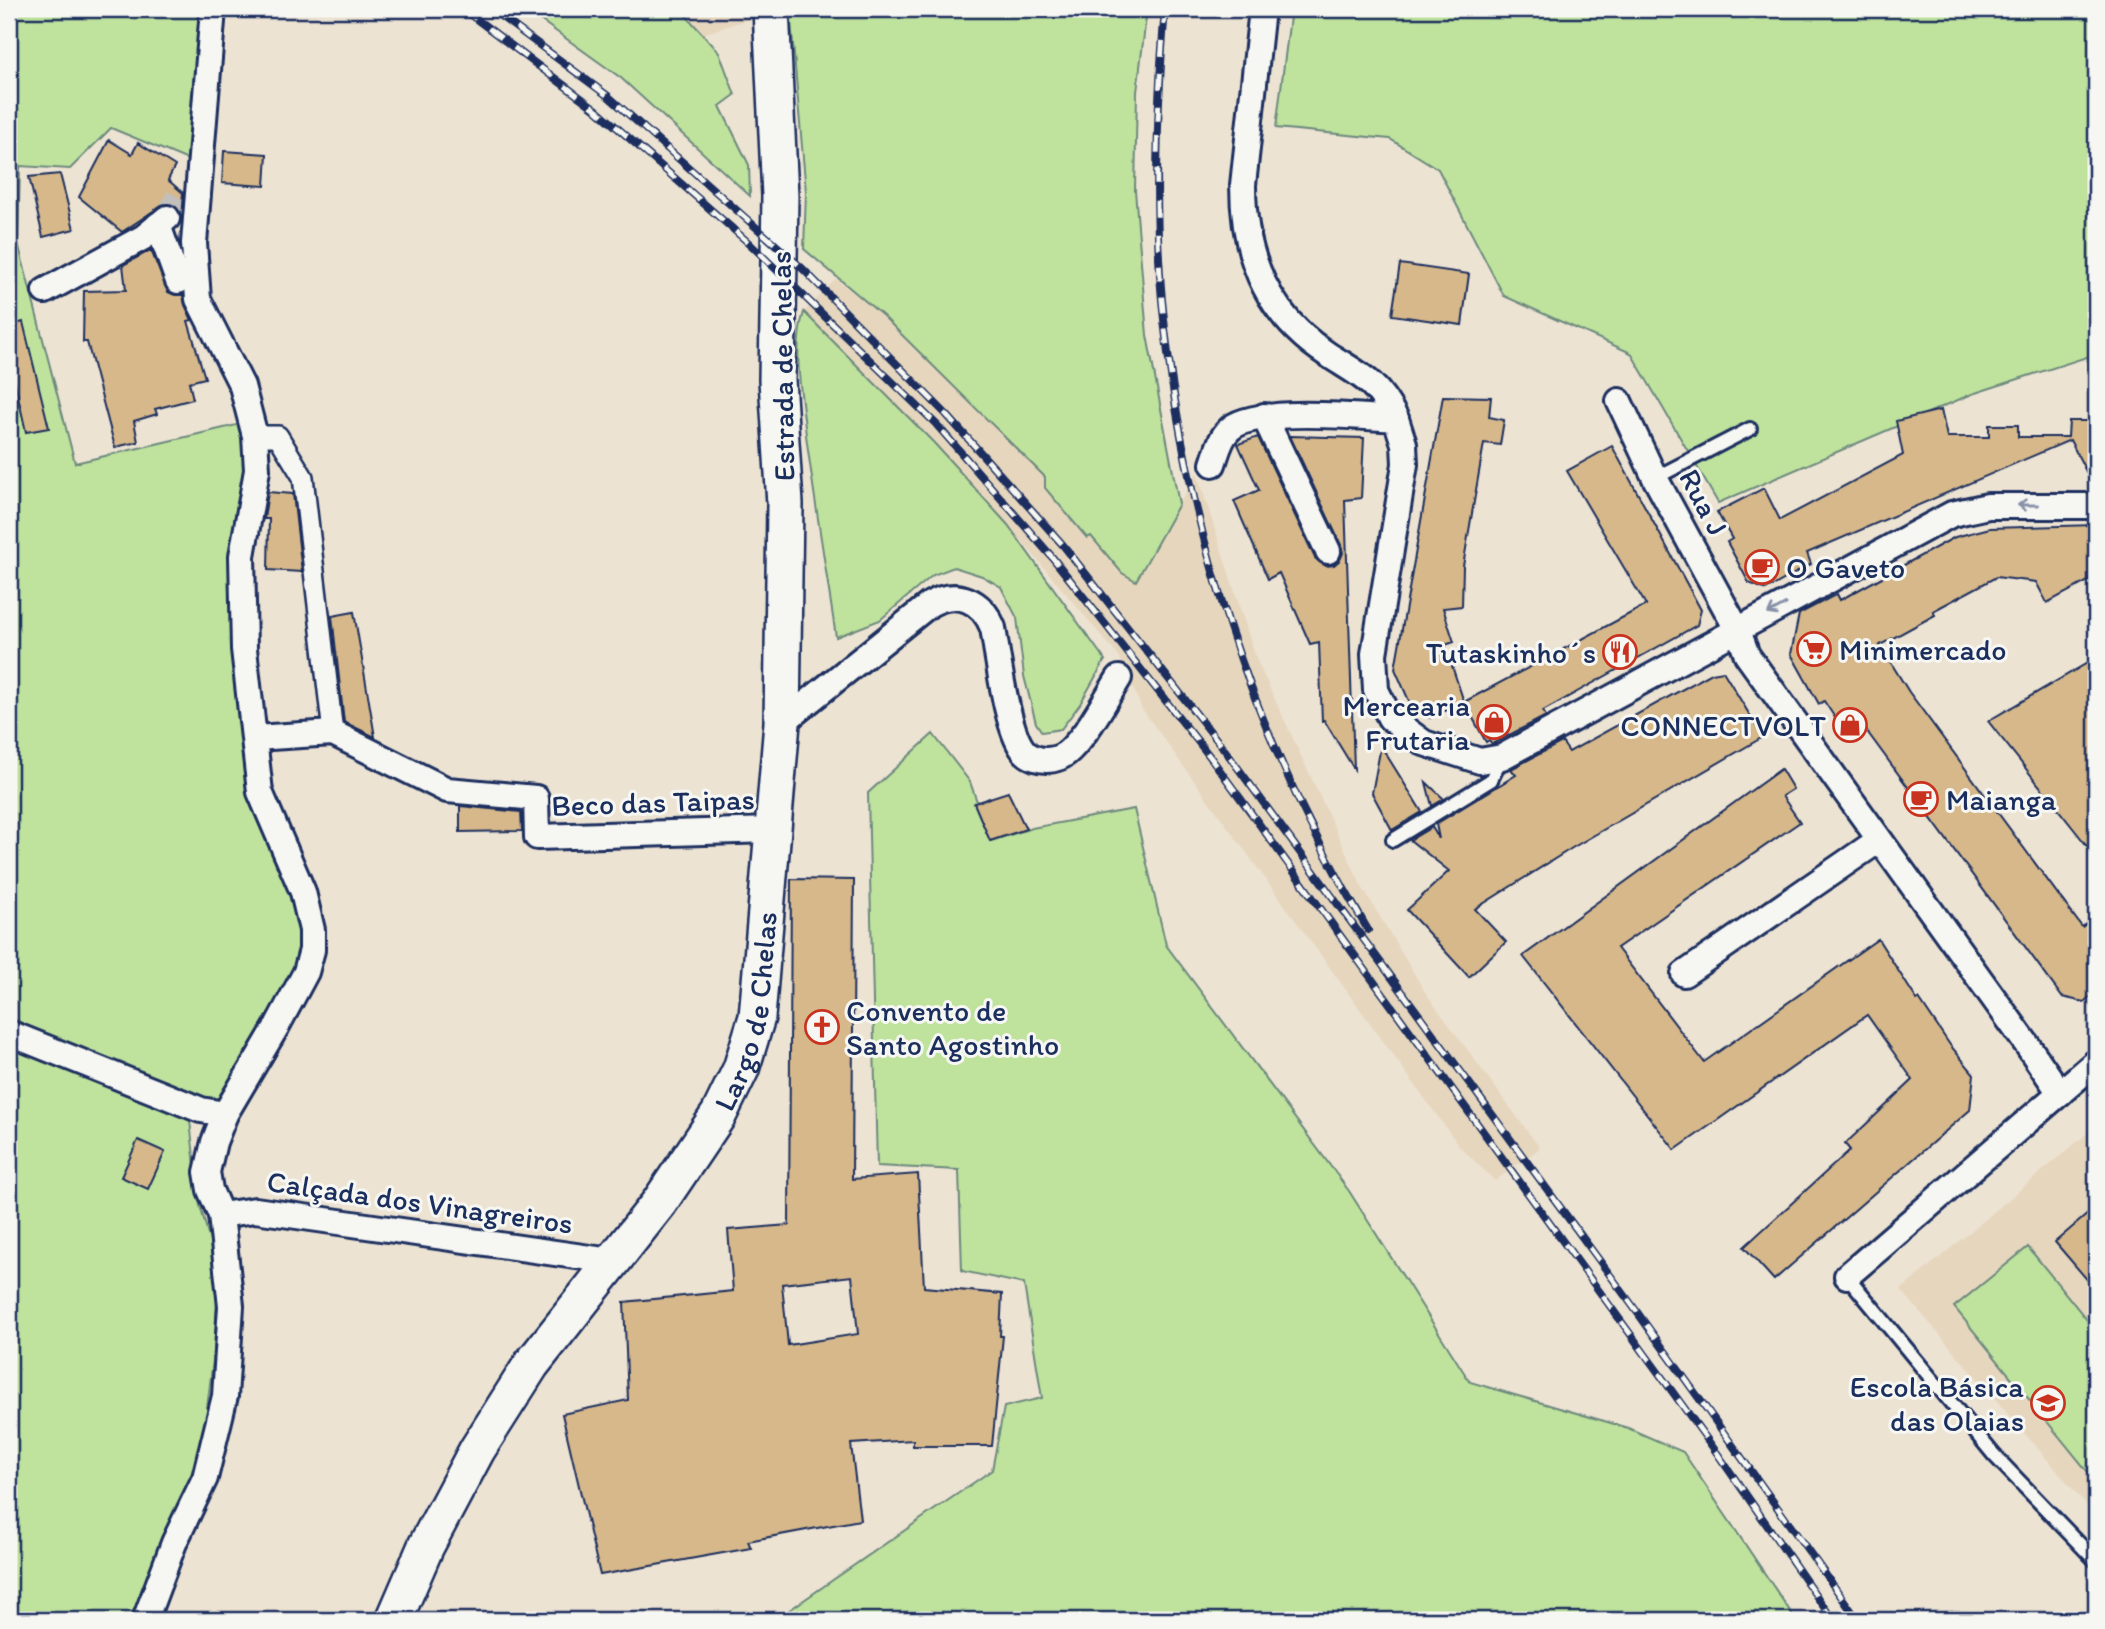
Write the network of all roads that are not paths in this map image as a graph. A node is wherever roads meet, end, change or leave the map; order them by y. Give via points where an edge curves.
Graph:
1 (213, 9) edge
2 (771, 9) edge
3 (1262, 9) edge
4 (200, 172) junction
5 (182, 190) tunnel mouth
6 (178, 281) dead end
7 (45, 291) dead end
8 (1619, 401) dead end
9 (1264, 416) junction
10 (1396, 419) junction
11 (1750, 429) dead end
12 (254, 436) junction
13 (1213, 464) dead end
14 (1655, 478) junction
15 (2096, 506) edge
16 (1328, 551) dead end
17 (1738, 631) junction
18 (1119, 678) dead end
19 (782, 723) junction
20 (333, 733) junction
21 (255, 737) junction
22 (1502, 757) junction
23 (774, 830) junction
24 (1393, 840) dead end
25 (1879, 840) junction
26 (1684, 974) dead end
27 (9, 1033) edge
28 (2096, 1062) edge
29 (2060, 1093) junction
30 (225, 1114) junction
31 (221, 1215) junction
32 (611, 1261) junction
33 (1847, 1276) joint
34 (2096, 1561) edge
35 (145, 1620) edge
36 (394, 1620) edge

1 - 4 street
2 - 19 main road, Estrada de Chelas via 780,196 777,380 785,504
3 - 10 street via 1243,185 1247,242 1256,269 1285,317 1328,355 1369,380
4 - 5 street
4 - 12 street via 194,243 198,299 242,387
6 - 7 street via 163,221 144,237
8 - 14 street, Rua J
9 - 10 street
9 - 13 street via 1230,428
9 - 16 street
10 - 22 street via 1405,464 1374,654 1376,690 1391,718 1424,743 1480,761
11 - 14 lane
12 - 20 street via 278,436 303,477
12 - 21 street via 257,470 242,556 244,649
14 - 17 street, Rua J
15 -> 17 street via 1988,506 1952,514
17 - 22 street
17 - 25 street, Rua J via 1747,654
18 - 19 street via 1069,751 1057,759 1041,760 1026,754 1011,725 989,618 968,599 940,599
19 - 23 main road, Largo de Chelas
20 - 21 street, Beco das Taipas
20 - 23 street, Beco das Taipas via 447,790 536,798 537,836
21 - 30 street via 260,792 303,892 312,950 306,972 278,1026
22 - 24 lane via 1491,780
23 - 32 main road, Largo de Chelas via 757,1017 741,1069 704,1140
25 - 26 street
25 - 29 street, Rua J
27 - 30 street via 201,1110
28 - 29 street
29 - 33 street
30 - 31 street via 207,1172
31 - 32 street, Calçada dos Vinagreiros via 255,1210
31 - 35 street via 231,1306 225,1396 205,1479
32 - 36 main road, Largo de Chelas via 531,1366 477,1450 426,1546
33 - 34 lane via 1994,1455

